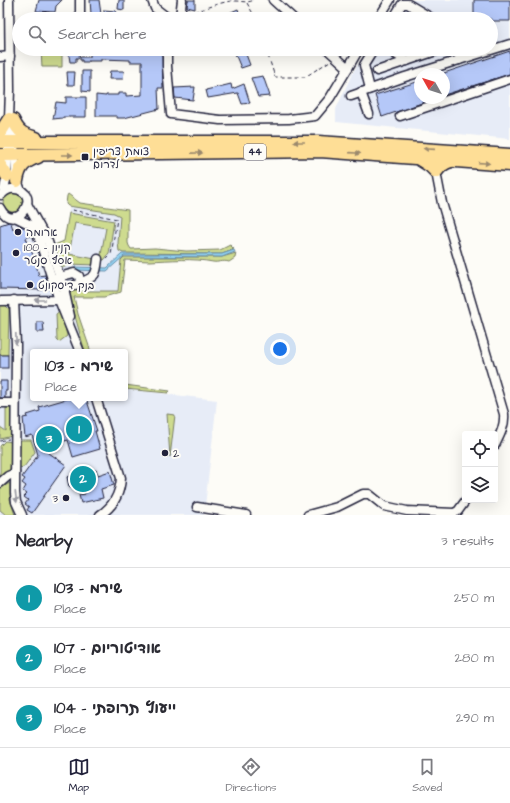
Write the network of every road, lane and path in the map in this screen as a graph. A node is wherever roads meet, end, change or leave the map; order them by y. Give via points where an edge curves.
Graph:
1 (9, 0) edge
2 (80, 0) edge
3 (152, 0) edge
4 (182, 0) edge
5 (254, 0) edge
6 (273, 0) edge
7 (390, 0) edge
8 (247, 2) junction
9 (80, 12) edge
10 (160, 12) edge
11 (180, 12) edge
12 (194, 12) dead end
13 (252, 12) edge
14 (286, 12) edge
15 (382, 12) edge
16 (397, 12) edge
17 (421, 12) edge
18 (510, 44) edge
19 (498, 47) edge
20 (10, 56) junction
21 (167, 56) edge
22 (268, 56) edge
23 (355, 56) edge
24 (370, 56) edge
25 (399, 56) edge
26 (416, 56) edge
27 (459, 56) edge
28 (469, 56) edge
29 (0, 57) edge
30 (336, 57) joint
31 (459, 60) junction
32 (407, 61) junction
33 (348, 68) junction
34 (377, 71) dead end
35 (510, 79) edge
36 (370, 89) junction
37 (361, 92) junction
38 (351, 96) dead end
39 (9, 114) edge
40 (368, 114) dead end
41 (400, 116) dead end
42 (6, 139) edge
43 (43, 141) junction
44 (43, 154) junction
45 (7, 155) edge
46 (510, 155) edge
47 (412, 158) junction
48 (451, 161) junction
49 (0, 165) edge
50 (510, 165) edge
51 (436, 172) junction
52 (15, 183) junction
53 (1, 195) edge
54 (27, 204) junction
55 (72, 210) dead end
56 (0, 211) edge
57 (16, 217) junction
58 (97, 265) joint
59 (56, 277) junction
60 (78, 284) junction
61 (64, 288) junction
62 (63, 299) junction
63 (14, 300) junction
64 (0, 301) edge
65 (79, 349) edge
66 (97, 401) edge
67 (0, 403) edge
68 (15, 403) junction
69 (15, 438) junction
70 (498, 440) edge
71 (0, 441) edge
72 (15, 473) junction
73 (0, 483) edge
74 (464, 503) edge
75 (197, 507) dead end
76 (22, 515) edge
77 (100, 515) edge
78 (246, 515) edge
79 (308, 515) edge

1 - 20 street
2 - 9 street
3 - 10 street
4 - 11 street
5 - 8 path
6 - 14 street
7 - 15 street
8 - 12 path via 233,1
8 - 13 path
16 - 17 street via 402,4 408,4
18 - 19 street
20 - 29 street
20 - 39 street
21 - 33 street via 171,114 220,120 315,116 330,98
22 - 30 path via 275,77 305,77
23 - 33 street
24 - 36 street via 364,65
25 - 32 street
26 - 32 street
27 - 31 street
28 - 31 street
30 - 33 street
31 - 36 street
32 - 34 street
35 - 41 street
36 - 37 street
37 - 38 street
37 - 40 street
39 - 42 highway
39 - 42 street
39 - 43 highway via 18,130
42 - 43 highway, 44
42 - 45 street
46 -> 43 highway, 44 via 318,142
44 - 45 highway, 44
44 -> 47 highway, 44 via 320,151
44 - 52 highway via 25,163
45 - 52 street
47 - 48 highway, 44
47 - 51 highway via 420,160
48 -> 50 highway, 44
48 - 51 highway
49 - 52 highway
51 - 70 street via 442,203 504,414 502,433
52 - 53 street
52 - 53 street via 12,189
52 - 54 street via 26,196
54 - 57 street via 24,212
54 - 59 street via 48,242
55 - 58 path via 117,219 111,255 105,262
56 - 57 street
57 - 59 street via 35,230
58 - 60 street via 94,276
59 - 60 street via 76,274 80,278
59 - 61 street
59 - 62 street
60 - 61 street
61 - 62 street
62 -> 63 street
62 - 65 street
63 - 64 street
63 -> 68 street
66 - 77 street via 121,478 117,499
67 - 68 street
68 - 69 street
69 - 71 path
69 - 72 street
72 - 73 street
72 -> 76 street via 16,502
74 - 79 street via 454,513 407,511 384,506 374,496 363,494 337,507
75 - 78 street

